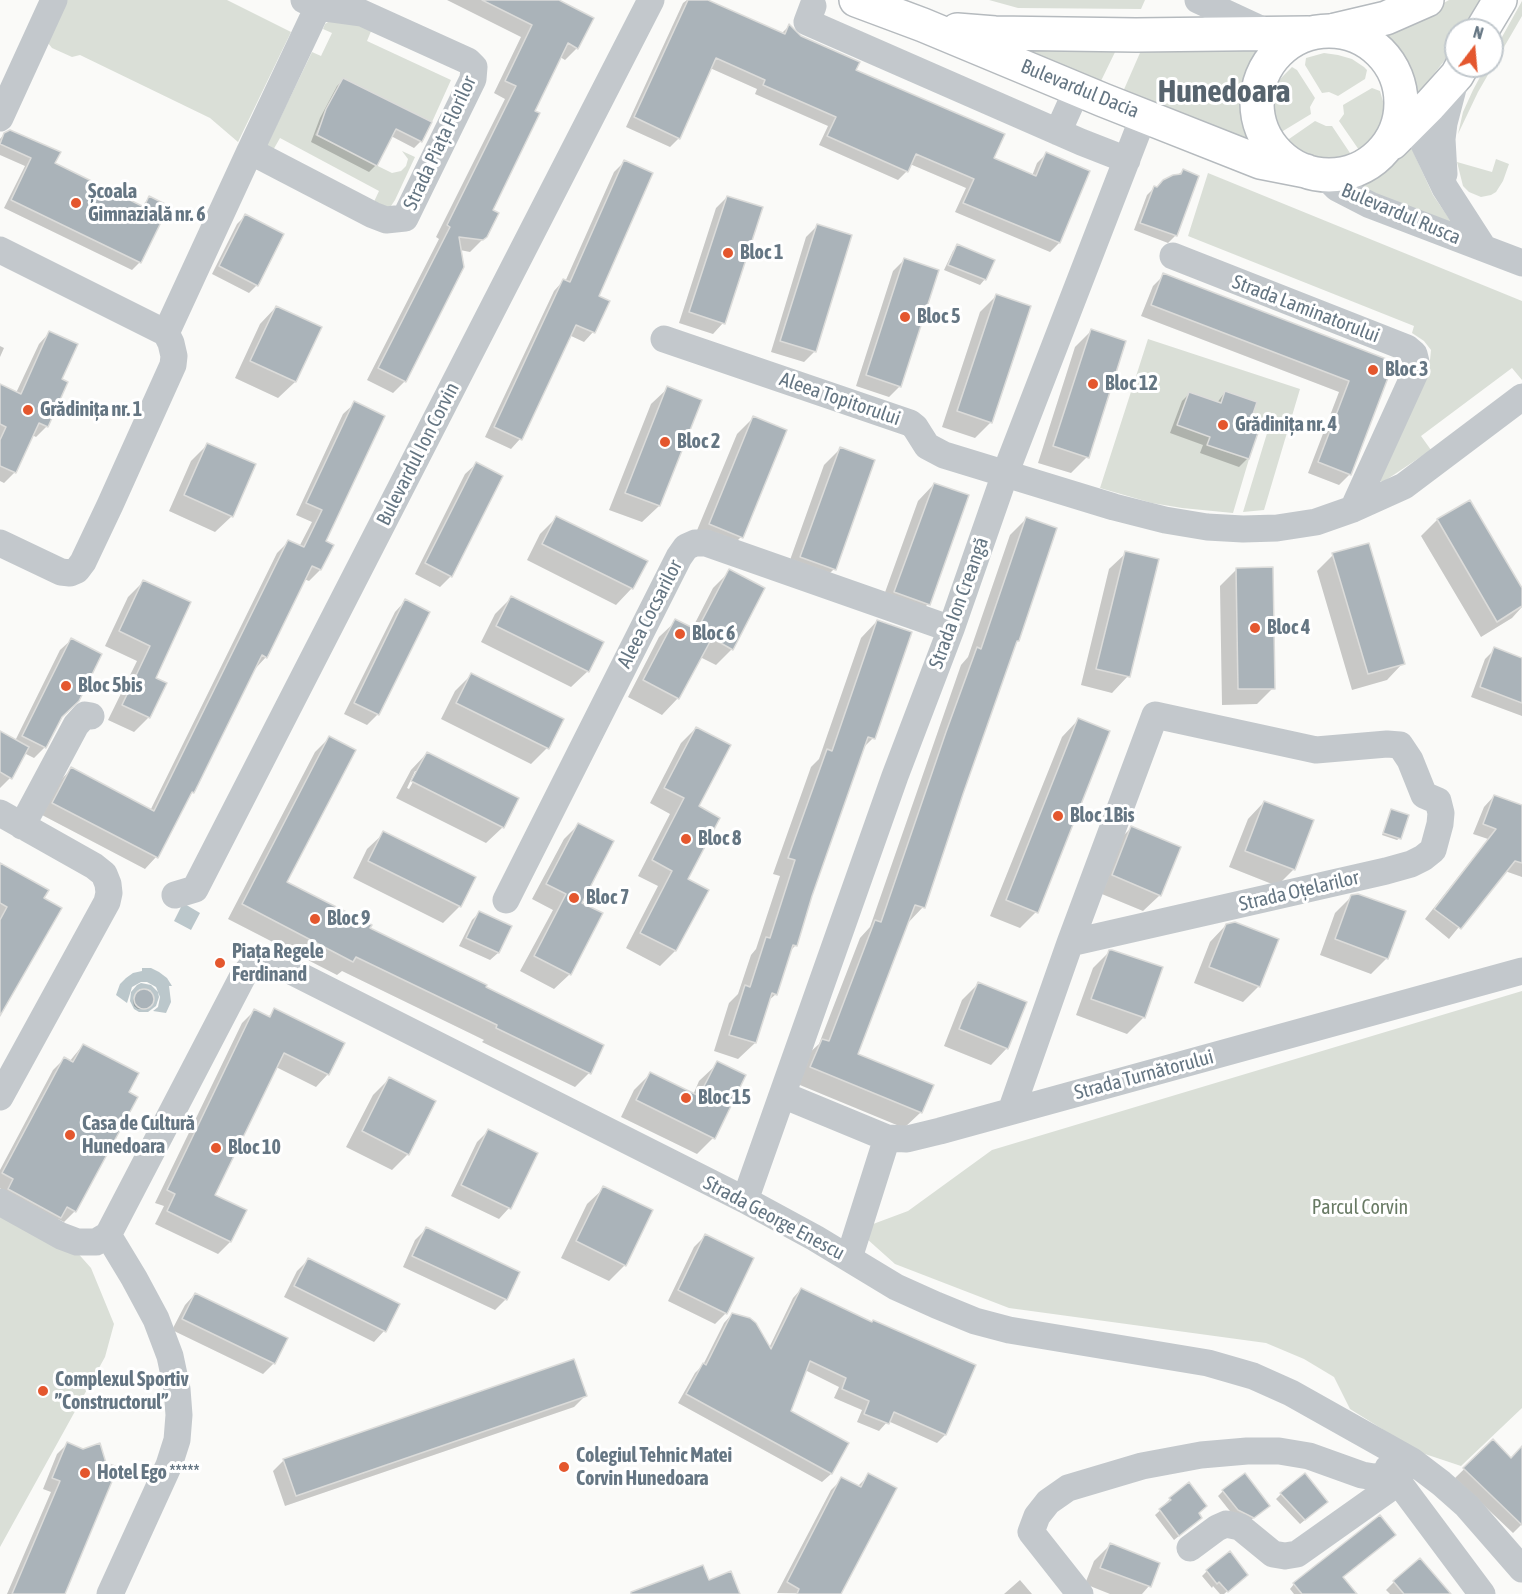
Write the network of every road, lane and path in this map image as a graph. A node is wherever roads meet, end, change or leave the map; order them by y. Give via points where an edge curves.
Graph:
1 (54, 0) edge
2 (651, 0) edge
3 (856, 0) edge
4 (1198, 0) edge
5 (1427, 0) edge
6 (1500, 0) edge
7 (311, 4) edge
8 (813, 6) dead end
9 (1489, 18) edge
10 (1322, 31) junction
11 (1270, 34) junction
12 (923, 48) junction
13 (1452, 78) edge
14 (1457, 78) edge
15 (1399, 84) junction
16 (1071, 103) dead end
17 (1096, 113) dead end
18 (0, 118) edge
19 (1414, 121) junction
20 (1142, 123) junction
21 (1058, 132) junction
22 (250, 151) junction
23 (1380, 154) junction
24 (1127, 159) junction
25 (1315, 173) junction
26 (1445, 188) junction
27 (1483, 247) junction
28 (0, 250) edge
29 (1173, 256) dead end
30 (1522, 263) edge
31 (166, 333) junction
32 (664, 339) dead end
33 (1522, 397) edge
34 (1005, 474) junction
35 (1353, 510) junction
36 (0, 543) edge
37 (951, 629) junction
38 (91, 716) dead end
39 (11, 820) edge
40 (175, 895) dead end
41 (506, 900) dead end
42 (1070, 943) junction
43 (1522, 971) edge
44 (783, 1095) junction
45 (0, 1097) edge
46 (1011, 1112) junction
47 (887, 1138) junction
48 (745, 1200) junction
49 (0, 1202) edge
50 (108, 1235) junction
51 (849, 1258) junction
52 (1333, 1415) junction
53 (1396, 1478) junction
54 (1190, 1548) dead end
55 (1522, 1569) edge
56 (110, 1594) edge
57 (1080, 1594) edge
58 (1482, 1594) edge

1 - 18 street
2 - 40 street, Bulevardul Ion Corvin via 195,889
3 - 12 main road, Bulevardul Dacia
4 - 11 street
5 - 10 main road, Bulevardul Dacia via 1386,18
6 - 9 main road
7 - 22 street, Strada Piața Florilor
7 - 22 street, Strada Piața Florilor via 362,13 468,61 474,67 473,79 405,218 386,220 373,215
8 - 12 street via 807,22
10 - 11 main road, Bulevardul Dacia
10 - 15 main road via 1357,36 1375,47 1390,63
10 - 25 main road via 1290,41 1274,54 1257,92 1257,113 1272,147 1284,161
11 - 12 main road, Bulevardul Dacia via 995,33
12 - 20 main road, Bulevardul Dacia via 1102,100
12 - 21 street
13 - 19 main road
14 - 26 street, Bulevardul Rusca via 1442,139
15 - 19 street, Bulevardul Rusca
15 - 23 main road via 1399,121
16 - 21 street
17 - 20 street
19 - 23 main road
19 - 26 street, Bulevardul Rusca
20 - 24 street, Strada Ion Creangă
20 - 25 main road, Bulevardul Dacia via 1260,162
21 - 24 street
22 - 31 street, Strada Piața Florilor
23 - 25 main road via 1354,170
24 - 34 street, Strada Ion Creangă
25 - 27 street, Bulevardul Rusca via 1370,205
26 - 27 street, Bulevardul Rusca
27 - 30 street, Bulevardul Rusca
28 - 31 street
29 - 35 street, Strada Laminatorului via 1414,354 1415,373
31 - 36 street via 173,365 111,505 77,570 61,572
32 - 34 street, Aleea Topitorului via 910,423 932,449
33 - 35 street via 1404,486
34 - 35 street via 1114,507 1207,527 1277,528 1316,522
34 - 37 street, Strada Ion Creangă
37 - 41 street, Aleea Cocsarilor via 706,543 686,547
37 - 44 street, Strada Ion Creangă
38 - 39 street via 85,715 76,725
39 - 45 street via 94,866 108,884 107,902
42 - 42 street, Strada Oțelarilor via 1410,864 1433,850 1440,824 1438,801 1424,795 1401,745 1316,750 1159,715 1154,717
42 - 46 street
43 - 46 street, Strada Turnătorului
44 - 47 street
44 - 48 street, Strada Ion Creangă
46 - 47 street, Strada Turnătorului via 906,1139
47 - 51 street
48 - 50 street, Strada George Enescu via 269,960 256,961 243,976
48 - 51 street, Strada George Enescu
49 - 50 street via 77,1242 96,1242
50 - 56 street via 156,1319 170,1356 179,1415 169,1465
51 - 52 street, Strada George Enescu via 896,1287 975,1321 1208,1363 1253,1376
52 - 53 street, Strada George Enescu
52 - 55 street, Strada George Enescu via 1412,1461 1441,1483 1467,1506
53 - 54 street via 1297,1554 1273,1554 1240,1527 1226,1524
53 - 57 street via 1362,1474 1309,1456 1279,1451 1201,1455 1142,1466 1068,1488 1048,1502 1031,1532
53 - 58 street, Strada George Enescu

